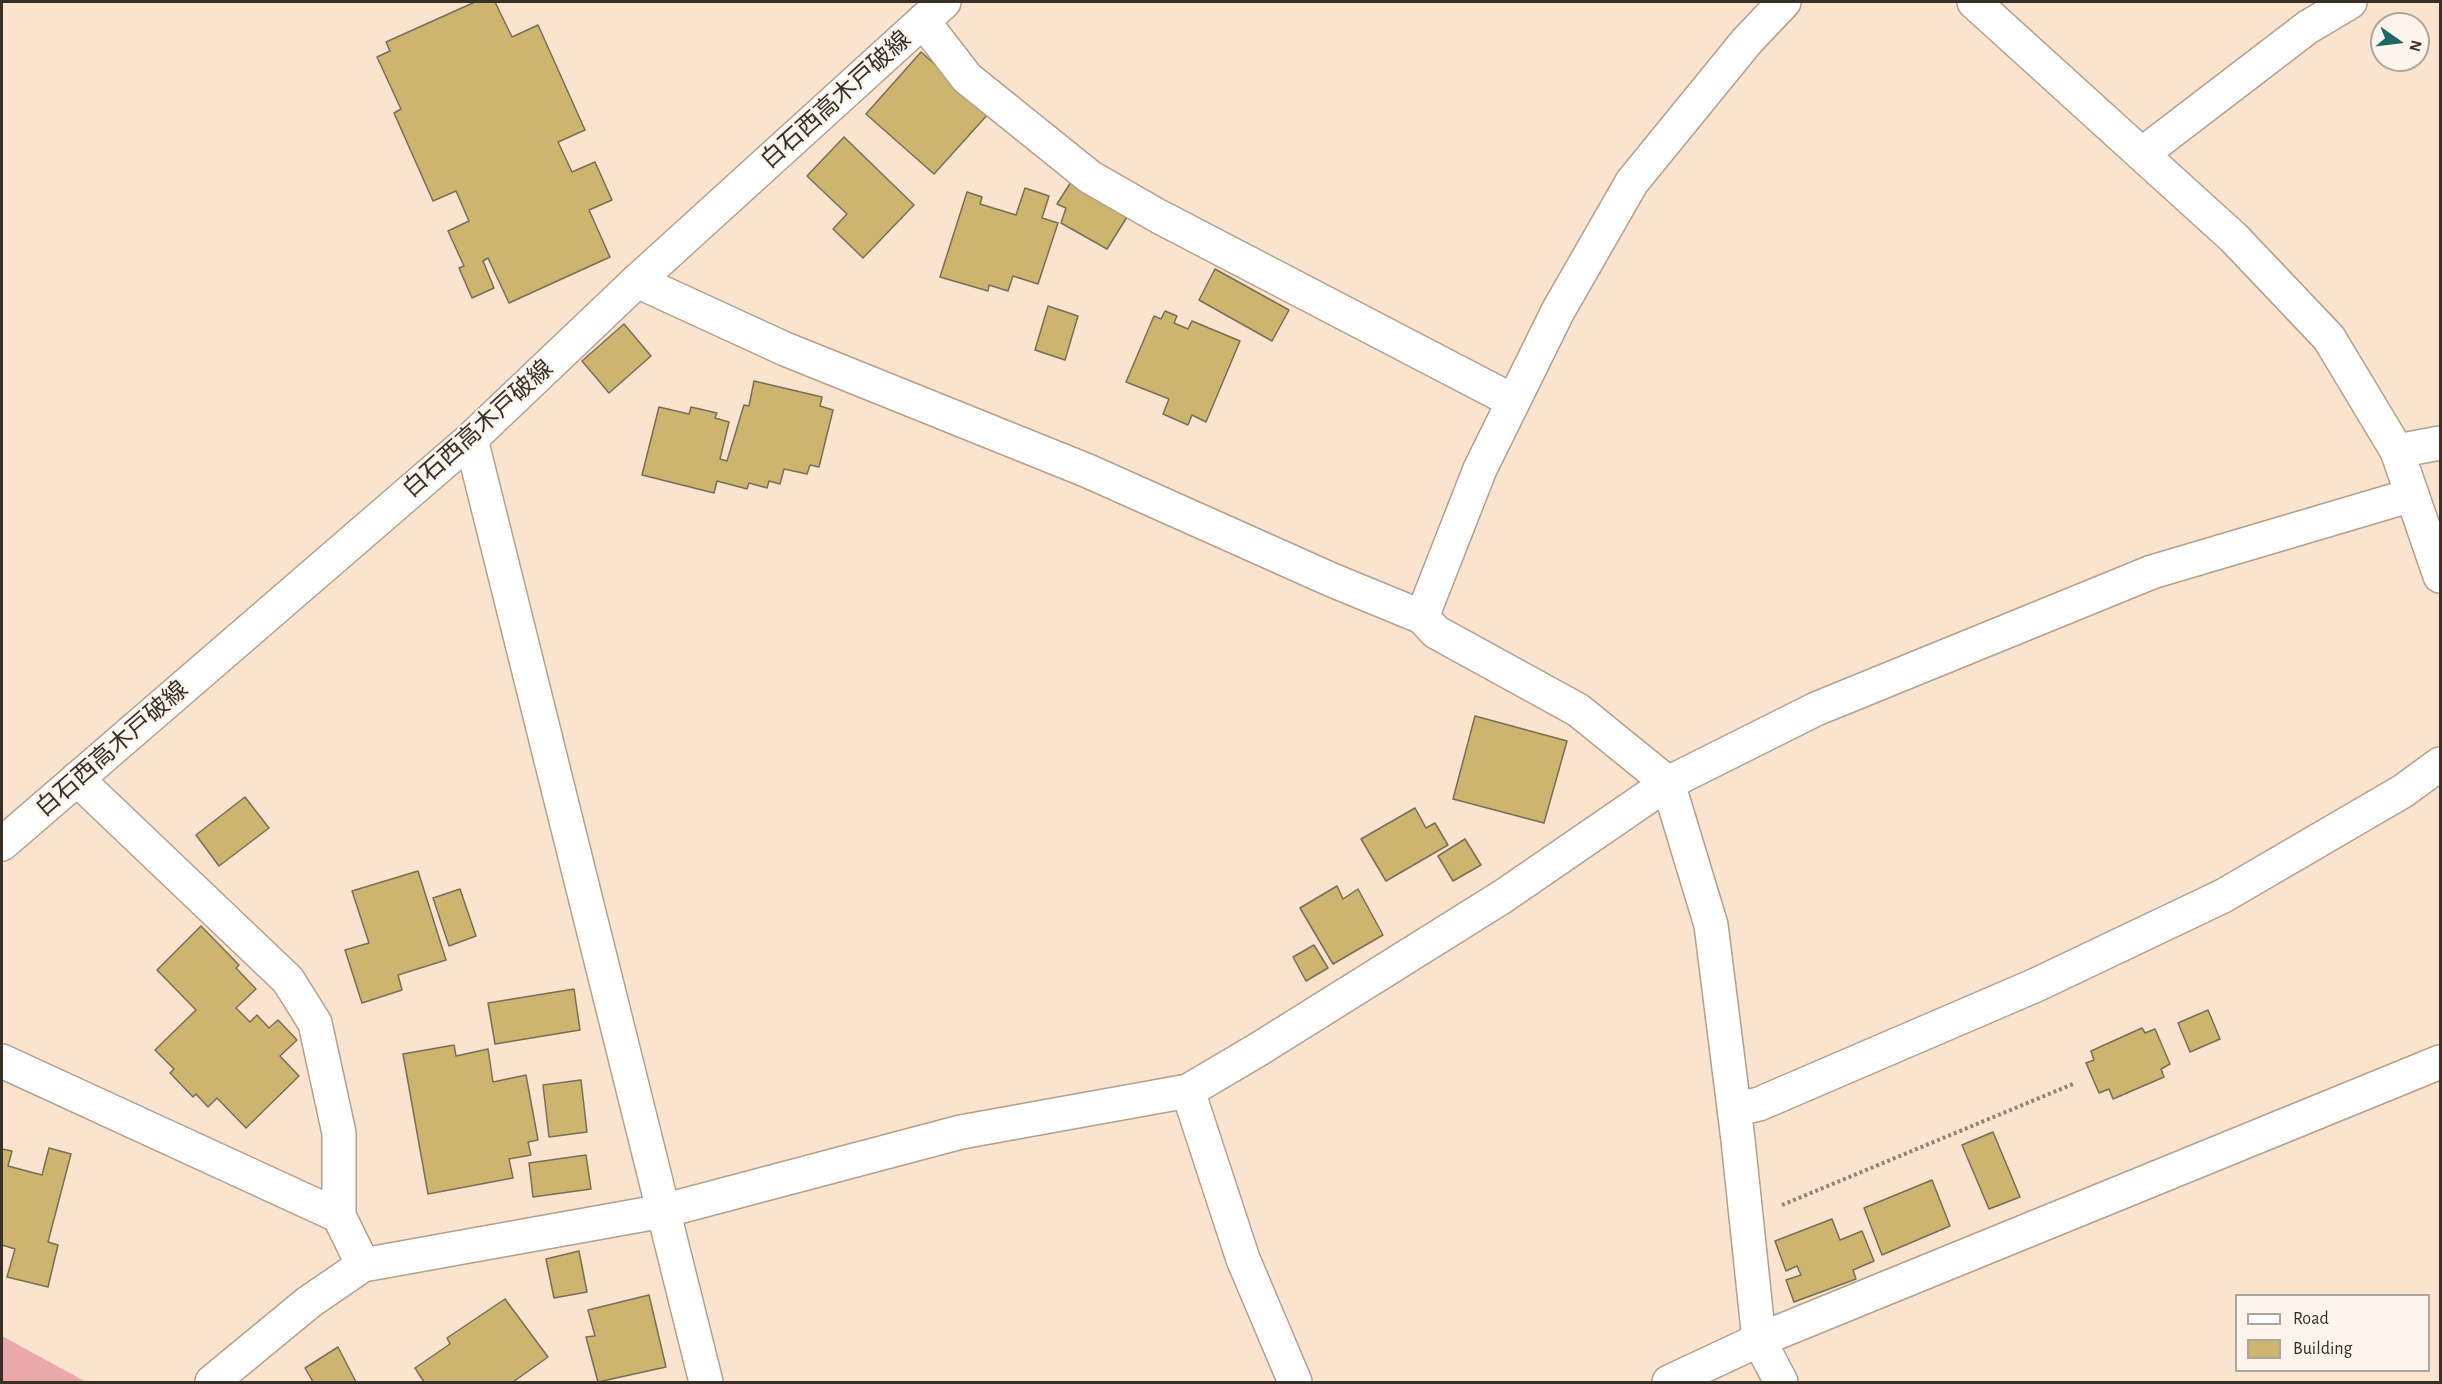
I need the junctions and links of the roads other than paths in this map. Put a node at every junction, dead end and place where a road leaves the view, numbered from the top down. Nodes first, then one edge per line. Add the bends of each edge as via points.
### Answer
1 (1784, 2) edge
2 (1974, 2) edge
3 (2350, 2) edge
4 (933, 11) edge
5 (2142, 154) junction
6 (637, 281) junction
7 (1513, 401) junction
8 (471, 439) junction
9 (2440, 443) edge
10 (2397, 451) junction
11 (2412, 495) junction
12 (2440, 576) edge
13 (1422, 617) junction
14 (2440, 764) edge
15 (76, 779) junction
16 (1668, 783) junction
17 (2, 844) edge
18 (2, 1061) edge
19 (2440, 1062) edge
20 (1188, 1091) junction
21 (1734, 1110) junction
22 (663, 1211) junction
23 (339, 1216) junction
24 (363, 1265) junction
25 (1759, 1340) junction
26 (212, 1383) edge
27 (706, 1383) edge
28 (1296, 1383) edge
29 (1669, 1383) edge
30 (1782, 1383) edge

1 - 7 street via 1747,41 1632,182 1558,310
2 - 5 street
3 - 5 street via 2308,27
4 - 6 street, 白石西高木戸破線
4 - 7 street via 967,78 1090,177
5 - 10 street via 2234,238 2329,338
6 - 8 street, 白石西高木戸破線
6 - 13 street via 785,349 1088,471
7 - 13 street via 1480,469
8 - 15 street, 白石西高木戸破線
8 - 22 street
9 - 10 street
10 - 11 street
11 - 12 street
11 - 16 street via 2152,572 1816,709
13 - 16 street via 1436,632 1578,710
14 - 21 street via 2403,791 2223,896 2036,985 1759,1104
15 - 17 street, 白石西高木戸破線
15 - 23 street via 288,980 315,1023 339,1133
16 - 20 street via 1502,897
16 - 21 street via 1711,925
18 - 23 street
19 - 25 street
20 - 22 street via 961,1132
20 - 28 street via 1243,1259
21 - 25 street
22 - 24 street
22 - 27 street
23 - 24 street
24 - 26 street via 309,1302
25 - 29 street
25 - 30 street

